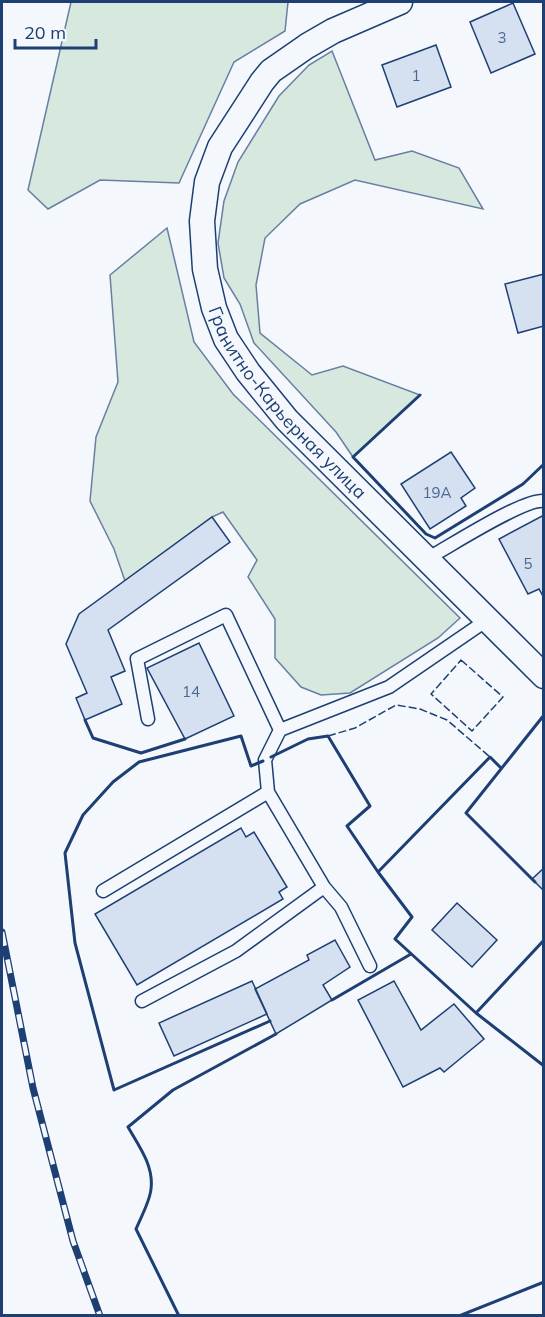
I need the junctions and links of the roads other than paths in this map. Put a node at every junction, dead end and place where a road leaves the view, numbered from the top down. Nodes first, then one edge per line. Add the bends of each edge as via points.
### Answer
1 (400, 2) edge
2 (543, 501) edge
3 (428, 558) junction
4 (488, 620) junction
5 (543, 676) edge
6 (148, 719) dead end
7 (280, 730) junction
8 (268, 792) junction
9 (324, 887) junction
10 (103, 891) dead end
11 (370, 966) dead end
12 (142, 1001) dead end

1 - 3 street, Гранитно-Карьерная улица via 333,31 271,71 220,147 207,182 202,220 205,269 213,308 226,339 248,372 287,420
2 - 3 lane via 521,507
3 - 4 street, Гранитно-Карьерная улица
4 - 5 street, Гранитно-Карьерная улица
4 - 7 lane via 388,687
6 - 7 lane via 137,659 226,615
7 - 8 lane via 265,760
8 - 9 lane
8 - 10 lane
9 - 11 lane via 341,906
9 - 12 lane via 236,951

